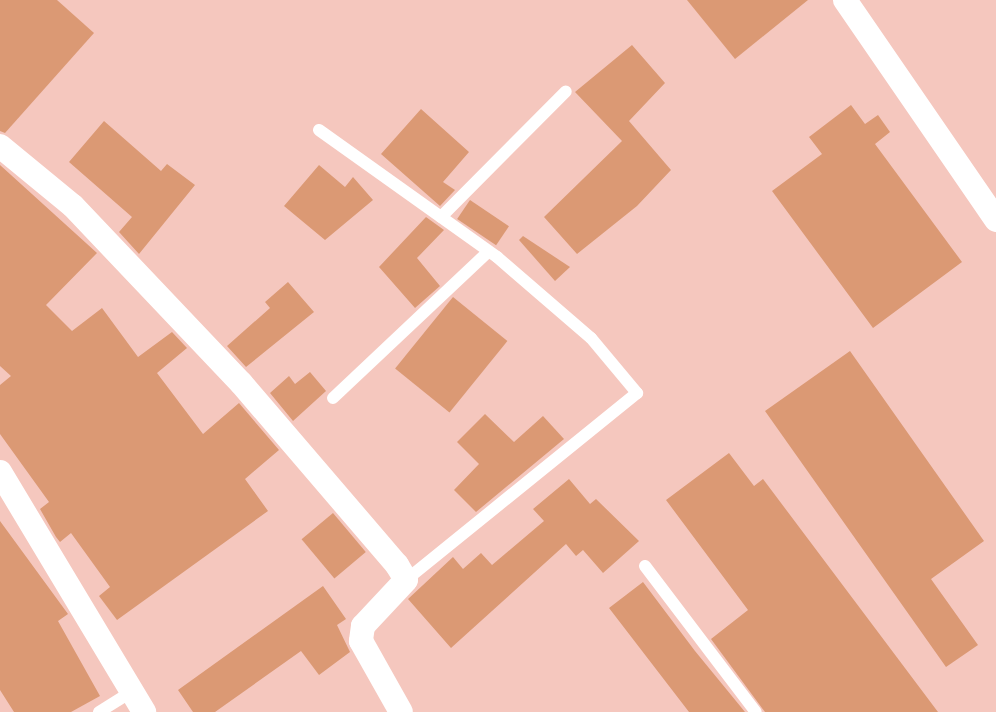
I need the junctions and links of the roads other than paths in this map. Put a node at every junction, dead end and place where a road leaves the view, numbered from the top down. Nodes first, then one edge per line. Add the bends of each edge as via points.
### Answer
1 (845, 0) edge
2 (566, 91) dead end
3 (319, 130) dead end
4 (0, 146) edge
5 (441, 217) junction
6 (996, 220) edge
7 (488, 251) junction
8 (334, 398) dead end
9 (0, 472) edge
10 (645, 566) dead end
11 (406, 580) junction
12 (138, 701) edge
13 (99, 712) edge
14 (401, 712) edge
15 (755, 712) edge

1 - 6 street
2 - 5 lane
3 - 5 lane
4 - 11 street via 73,206 241,383
5 - 7 lane
7 - 8 lane
7 - 11 lane via 591,338 637,393
9 - 12 street
10 - 15 lane
11 - 14 street via 363,626 362,641
12 - 13 lane

